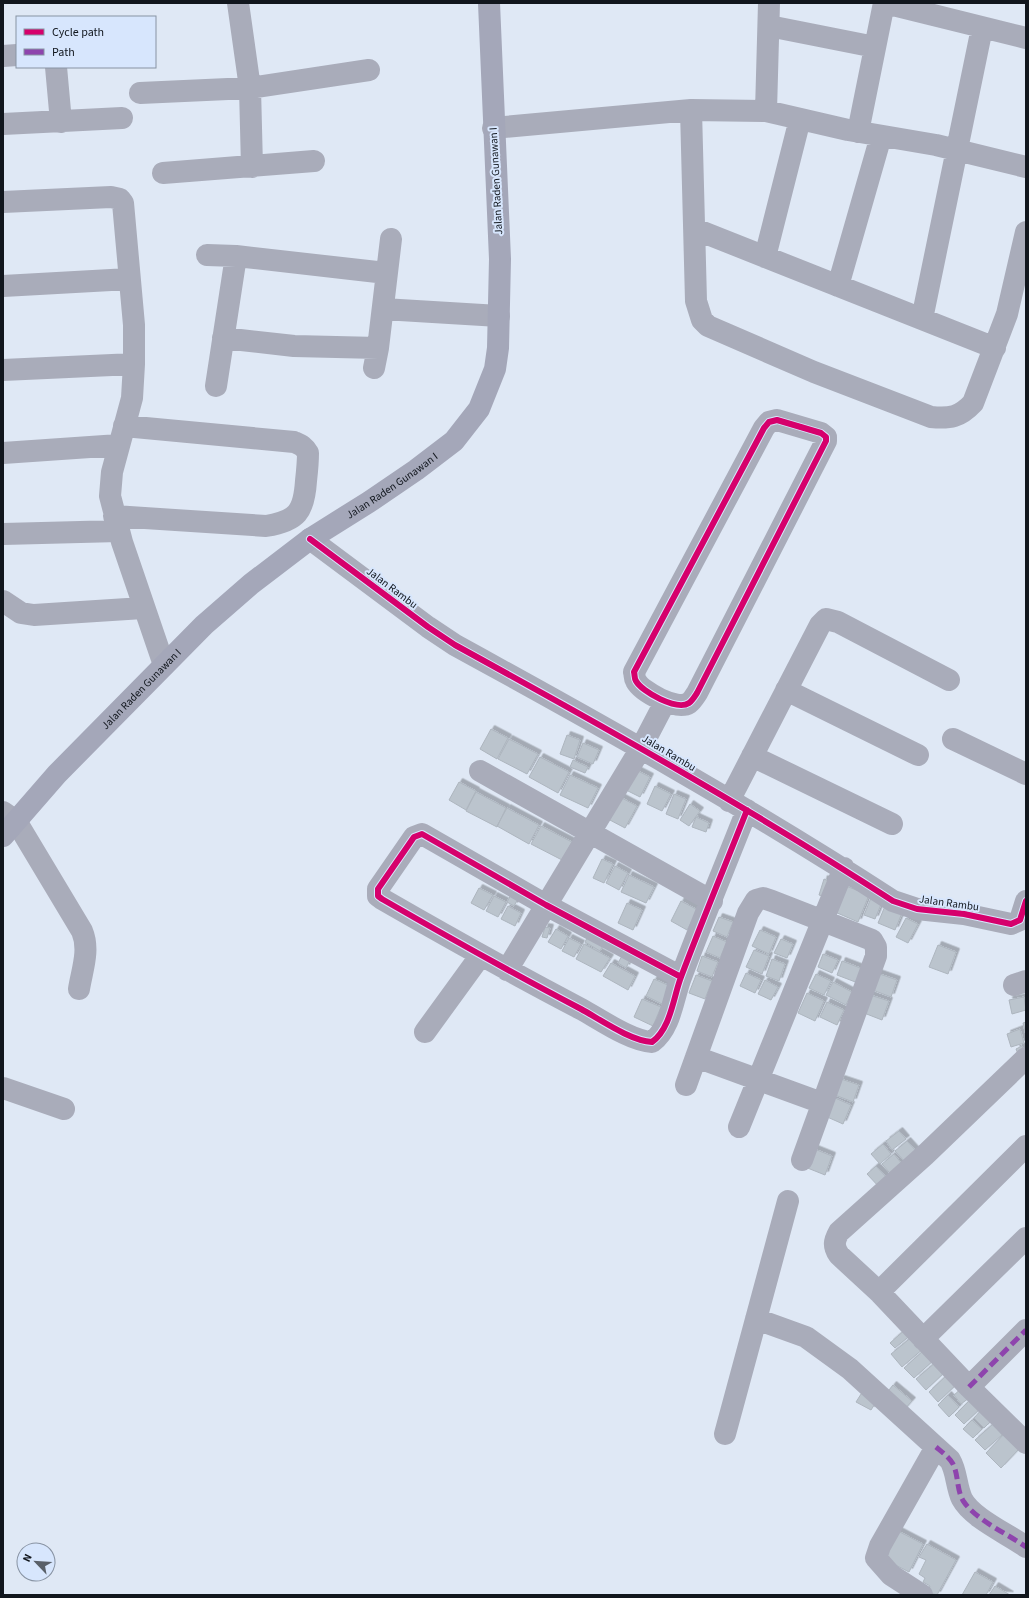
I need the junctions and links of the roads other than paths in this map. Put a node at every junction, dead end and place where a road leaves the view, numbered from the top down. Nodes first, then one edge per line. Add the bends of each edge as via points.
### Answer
1 (238, 3) edge
2 (489, 3) edge
3 (769, 3) edge
4 (885, 3) edge
5 (769, 26) junction
6 (982, 28) junction
7 (1026, 38) edge
8 (875, 47) junction
9 (16, 55) edge
10 (3, 56) edge
11 (56, 68) edge
12 (369, 70) dead end
13 (250, 88) junction
14 (140, 93) dead end
15 (691, 110) junction
16 (766, 110) junction
17 (122, 118) dead end
18 (800, 119) junction
19 (60, 122) junction
20 (3, 124) edge
21 (493, 128) junction
22 (858, 132) junction
23 (881, 136) junction
24 (957, 151) junction
25 (314, 161) dead end
26 (252, 167) junction
27 (1026, 167) edge
28 (163, 173) dead end
29 (3, 202) edge
30 (695, 229) junction
31 (1026, 232) edge
32 (391, 239) dead end
33 (207, 255) dead end
34 (236, 256) junction
35 (765, 257) junction
36 (386, 273) junction
37 (129, 279) junction
38 (3, 286) edge
39 (838, 286) junction
40 (383, 309) junction
41 (499, 316) junction
42 (1017, 317) edge
43 (922, 319) junction
44 (223, 338) junction
45 (995, 348) junction
46 (134, 364) junction
47 (3, 370) edge
48 (216, 386) dead end
49 (122, 436) junction
50 (3, 453) edge
51 (116, 523) junction
52 (3, 534) edge
53 (310, 539) junction
54 (3, 600) edge
55 (143, 608) junction
56 (164, 665) junction
57 (949, 680) dead end
58 (786, 690) junction
59 (665, 702) junction
60 (953, 739) dead end
61 (640, 748) junction
62 (918, 755) dead end
63 (752, 756) junction
64 (480, 771) dead end
65 (1026, 774) edge
66 (738, 805) junction
67 (7, 823) edge
68 (892, 824) dead end
69 (589, 833) junction
70 (844, 868) junction
71 (712, 901) junction
72 (1026, 901) edge
73 (546, 905) junction
74 (823, 920) junction
75 (480, 955) junction
76 (508, 970) junction
77 (681, 977) junction
78 (79, 989) dead end
79 (425, 1032) dead end
80 (696, 1057) junction
81 (1026, 1058) edge
82 (758, 1079) junction
83 (686, 1085) dead end
84 (3, 1088) edge
85 (822, 1103) junction
86 (64, 1109) dead end
87 (739, 1127) dead end
88 (1026, 1146) edge
89 (802, 1160) dead end
90 (788, 1201) dead end
91 (1026, 1238) edge
92 (879, 1292) junction
93 (756, 1319) junction
94 (1026, 1330) edge
95 (923, 1339) junction
96 (969, 1387) junction
97 (725, 1434) dead end
98 (1026, 1443) edge
99 (936, 1447) junction
100 (1026, 1547) edge
101 (922, 1595) edge

1 - 13 street
2 - 21 highway, Jalan Raden Gunawan I
3 - 5 street
4 - 6 street
4 - 8 street
5 - 8 street
5 - 16 street
6 - 7 street
6 - 24 street
8 - 22 street
9 - 10 street
11 - 19 street
12 - 13 street
13 - 14 street
13 - 26 street
15 - 16 street
15 - 21 street
15 - 30 street
16 - 18 street
17 - 19 street
18 - 22 street
18 - 35 street
19 - 20 street
21 - 41 highway, Jalan Raden Gunawan I via 500,258
22 - 23 street
23 - 24 street
23 - 39 street
24 - 27 street
24 - 43 street
25 - 26 street
26 - 28 street
29 - 37 street via 111,197 120,199 124,207
30 - 35 street
30 - 45 street via 696,301 702,320 708,326 814,372 931,417 944,419 956,417 973,402
31 - 42 street
32 - 36 street
33 - 34 street
34 - 36 street
34 - 44 street
35 - 39 street
36 - 40 street
37 - 38 street
37 - 46 street via 134,325
39 - 43 street
40 - 41 street
40 - 44 street via 376,358
41 - 53 highway, Jalan Raden Gunawan I via 495,369 479,409 454,441 369,502
42 - 45 street
43 - 45 street
44 - 48 street
46 - 47 street
46 - 49 street via 132,398
49 - 50 street
49 - 51 street via 110,485
49 - 51 street via 300,444 308,453 305,498 301,510 290,519 266,526
51 - 52 street
51 - 55 street
53 - 56 highway, Jalan Raden Gunawan I via 251,584 204,625
53 - 61 street, Jalan Rambu via 428,628
54 - 55 street via 21,613 34,615
55 - 56 street
56 - 67 highway, Jalan Raden Gunawan I
57 - 58 street via 838,622 826,619 820,625
58 - 62 street
58 - 63 street
59 - 59 street via 684,705 690,703 698,694 826,441 826,437 821,433 777,420 769,422 764,428 634,672 635,680 641,687
59 - 61 street
60 - 65 street
61 - 66 street, Jalan Rambu
61 - 69 street
63 - 66 street
63 - 68 street
64 - 69 street
66 - 70 street, Jalan Rambu
66 - 71 street
67 - 78 street via 86,940
69 - 71 street
69 - 73 street
70 - 72 street, Jalan Rambu via 893,901 918,909 964,914 1011,924 1020,920
70 - 74 street
71 - 77 street
73 - 75 street via 424,835 417,835 378,889 378,896
73 - 76 street
73 - 77 street
74 - 80 street via 763,898 752,904
74 - 82 street
74 - 85 street via 872,940 876,947 876,956
75 - 76 street
75 - 79 street
76 - 77 street via 646,1042 652,1042 659,1037 666,1024
80 - 82 street
80 - 83 street
81 - 92 street via 925,1155 839,1232 834,1240 839,1255
82 - 85 street
82 - 87 street
84 - 86 street
85 - 89 street
88 - 92 street
90 - 93 street
91 - 95 street
92 - 95 street
93 - 97 street
93 - 99 street via 806,1337 850,1369
94 - 96 street
95 - 96 street
96 - 98 street
99 - 100 street via 954,1466 958,1488 965,1504
99 - 101 street via 880,1546 876,1558 892,1575

